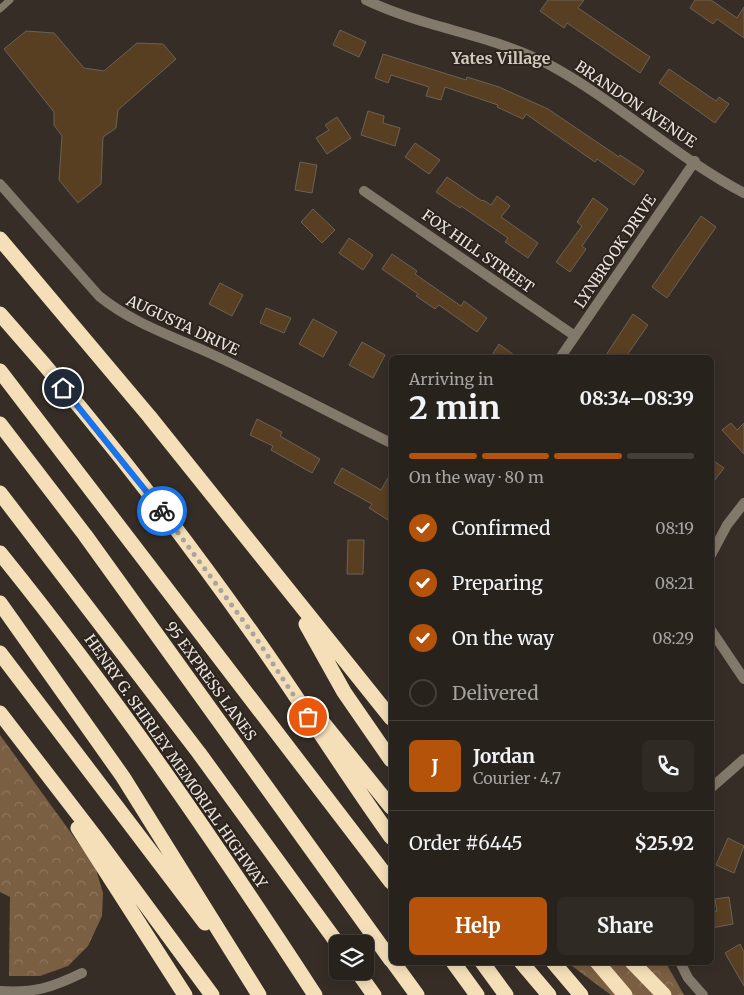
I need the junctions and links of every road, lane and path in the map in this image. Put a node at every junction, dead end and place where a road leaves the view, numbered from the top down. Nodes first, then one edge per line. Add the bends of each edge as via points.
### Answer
1 (10, 0) edge
2 (366, 0) edge
3 (0, 9) edge
4 (694, 161) junction
5 (0, 184) edge
6 (364, 191) dead end
7 (744, 193) edge
8 (0, 239) edge
9 (0, 314) edge
10 (575, 336) junction
11 (562, 355) edge
12 (0, 371) edge
13 (0, 424) edge
14 (389, 442) edge
15 (0, 493) edge
16 (744, 502) edge
17 (714, 549) edge
18 (0, 553) edge
19 (288, 591) junction
20 (0, 602) edge
21 (714, 634) edge
22 (256, 638) junction
23 (0, 653) edge
24 (744, 679) edge
25 (362, 682) junction
26 (389, 710) edge
27 (0, 713) edge
28 (389, 716) edge
29 (389, 757) edge
30 (744, 760) edge
31 (37, 763) junction
32 (714, 785) edge
33 (389, 804) edge
34 (389, 834) edge
35 (389, 879) edge
36 (331, 935) edge
37 (389, 957) edge
38 (395, 965) edge
39 (455, 965) edge
40 (484, 965) edge
41 (524, 965) edge
42 (556, 965) edge
43 (600, 965) edge
44 (635, 965) edge
45 (682, 965) edge
46 (82, 973) dead end
47 (363, 980) edge
48 (0, 992) edge
49 (185, 995) edge
50 (212, 995) edge
51 (258, 995) edge
52 (315, 995) edge
53 (374, 995) edge
54 (417, 995) edge
55 (477, 995) edge
56 (506, 995) edge
57 (549, 995) edge
58 (581, 995) edge
59 (626, 995) edge
60 (664, 995) edge
61 (703, 995) edge

1 - 3 lane
2 - 4 street, BRANDON AVENUE via 418,20 495,42 546,64 587,87
4 - 7 street, BRANDON AVENUE
4 - 10 street, LYNBROOK DRIVE
5 - 14 street, AUGUSTA DRIVE via 99,296 114,308
6 - 10 street, FOX HILL STREET
8 - 19 highway via 149,416
9 - 22 highway via 127,467
10 - 11 street, LYNBROOK DRIVE
12 - 35 highway
13 - 37 highway, 95 EXPRESS LANES
15 - 36 highway via 199,753
16 - 17 street
18 - 52 highway, HENRY G. SHIRLEY MEMORIAL HIGHWAY via 144,742 239,878
19 - 25 highway
19 - 29 highway via 344,692
20 - 51 highway via 124,777
21 - 24 street
22 - 33 highway
22 - 34 highway
23 - 51 highway
25 - 26 highway
25 - 28 highway
27 - 31 highway
30 - 32 street
31 - 49 highway
31 - 50 highway
38 - 54 highway, 95 EXPRESS LANES
39 - 55 highway
40 - 56 highway
41 - 57 highway
42 - 58 highway
43 - 59 highway
44 - 60 highway
45 - 61 street
46 - 48 street via 56,986 28,993
47 - 53 highway

